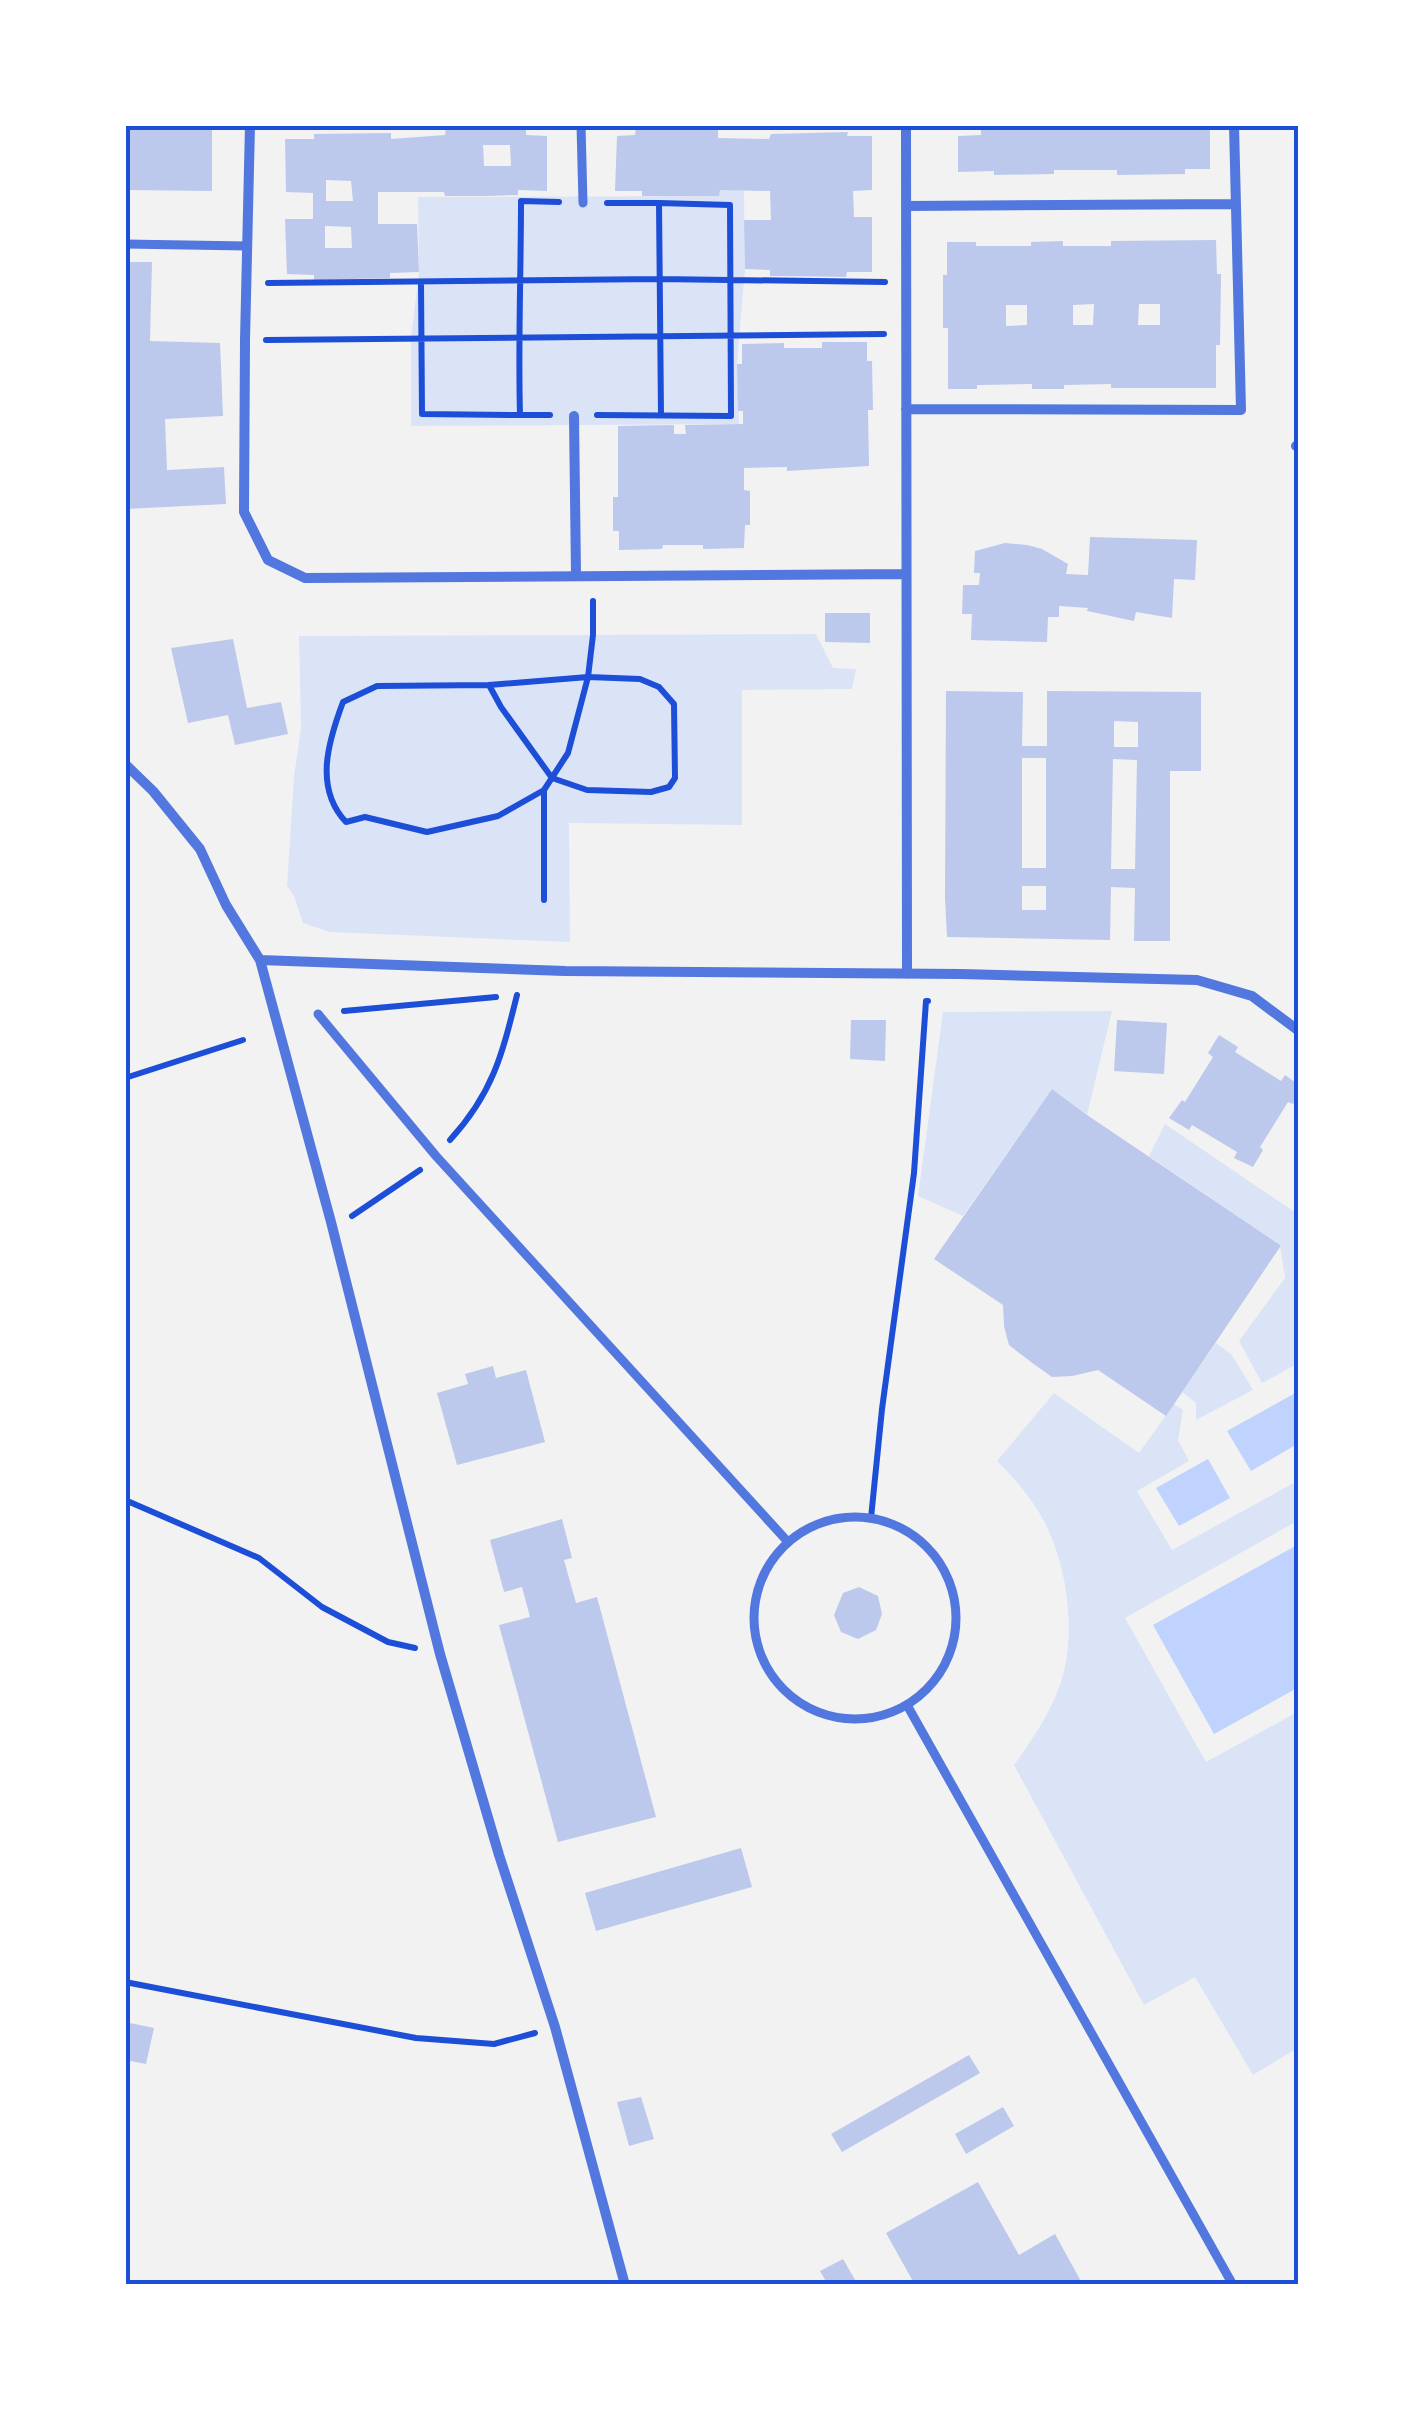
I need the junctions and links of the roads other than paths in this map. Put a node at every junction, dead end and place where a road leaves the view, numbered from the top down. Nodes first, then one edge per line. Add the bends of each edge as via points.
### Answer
1 (250, 125) edge
2 (581, 125) edge
3 (906, 125) edge
4 (1234, 125) edge
5 (584, 202) road end
6 (1236, 204) junction
7 (906, 206) junction
8 (125, 244) edge
9 (247, 246) junction
10 (906, 408) junction
11 (574, 416) road end
12 (906, 574) junction
13 (576, 575) junction
14 (125, 764) edge
15 (260, 960) junction
16 (907, 974) junction
17 (318, 1014) dead end
18 (1299, 1031) edge
19 (788, 1542) junction
20 (908, 1705) junction
21 (625, 2285) edge
22 (1233, 2285) edge

1 - 9 street
2 - 5 street
3 - 7 street
4 - 6 street
6 - 7 street
6 - 10 street via 1240,410
7 - 10 street
8 - 9 street
9 - 13 street via 244,512 268,560 305,578
10 - 12 street
11 - 13 street
12 - 13 street
12 - 16 street
14 - 15 street via 200,850
15 - 16 street
15 - 21 street via 440,1654 555,2028
16 - 18 street via 1197,980 1252,996
17 - 19 street via 421,1140
19 - 20 street via 760,1582 754,1607 760,1656 773,1678 811,1710 835,1717 860,1720
19 - 20 street via 827,1521 870,1518 894,1524 934,1554 954,1598 952,1648 927,1690
20 - 22 street

